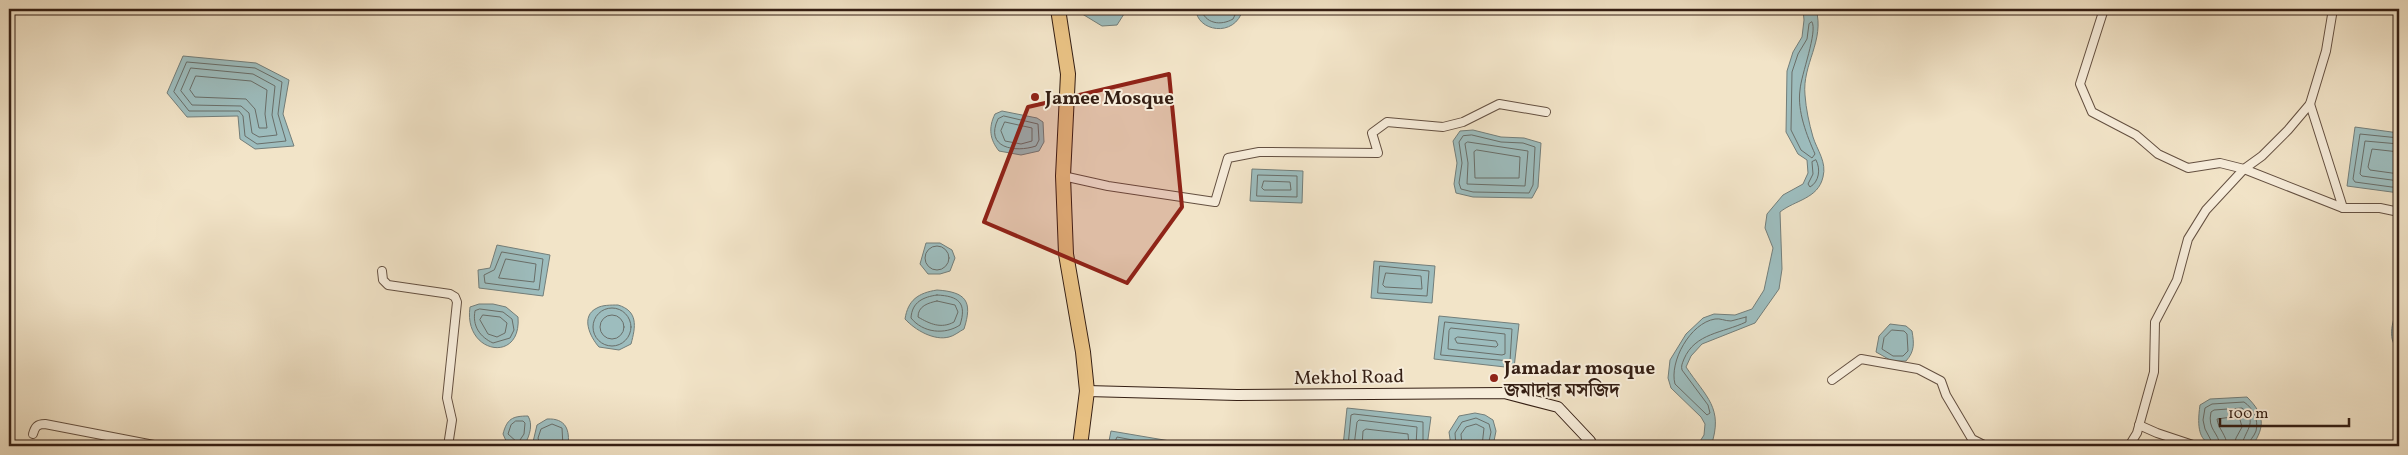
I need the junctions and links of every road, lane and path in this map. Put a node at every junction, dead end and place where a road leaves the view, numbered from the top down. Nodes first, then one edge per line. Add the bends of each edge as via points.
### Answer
1 (1058, 9) edge
2 (2104, 9) edge
3 (2333, 9) edge
4 (2310, 104) junction
5 (1546, 112) dead end
6 (2244, 169) junction
7 (1063, 176) junction
8 (2343, 208) junction
9 (2399, 212) edge
10 (382, 271) dead end
11 (1832, 380) dead end
12 (1087, 390) junction
13 (2139, 425) junction
14 (32, 434) dead end
15 (159, 446) edge
16 (448, 446) edge
17 (1080, 446) edge
18 (1589, 446) edge
19 (1986, 446) edge
20 (2129, 446) edge
21 (2196, 446) edge

1 - 7 highway via 1068,74
2 - 6 street via 2080,84 2092,112 2136,135 2158,154 2188,168 2220,163
3 - 4 street via 2326,51
4 - 6 street via 2262,156
4 - 8 street
5 - 7 street via 1499,104 1462,122 1443,127 1387,122 1372,133 1378,153 1259,152 1228,158 1214,202
6 - 8 street
6 - 13 street via 2206,210 2188,239 2177,280 2155,322 2154,372
7 - 12 highway via 1066,254
8 - 9 street via 2380,208
10 - 16 street via 388,286 450,294 457,302 447,398 452,420
11 - 19 street via 1861,359 1918,369 1941,381 1972,439
12 - 17 highway
12 - 18 street, Mekhol Road via 1237,395 1504,393 1558,407 1590,441
13 - 20 street
13 - 21 street
14 - 15 street via 39,424 45,424

